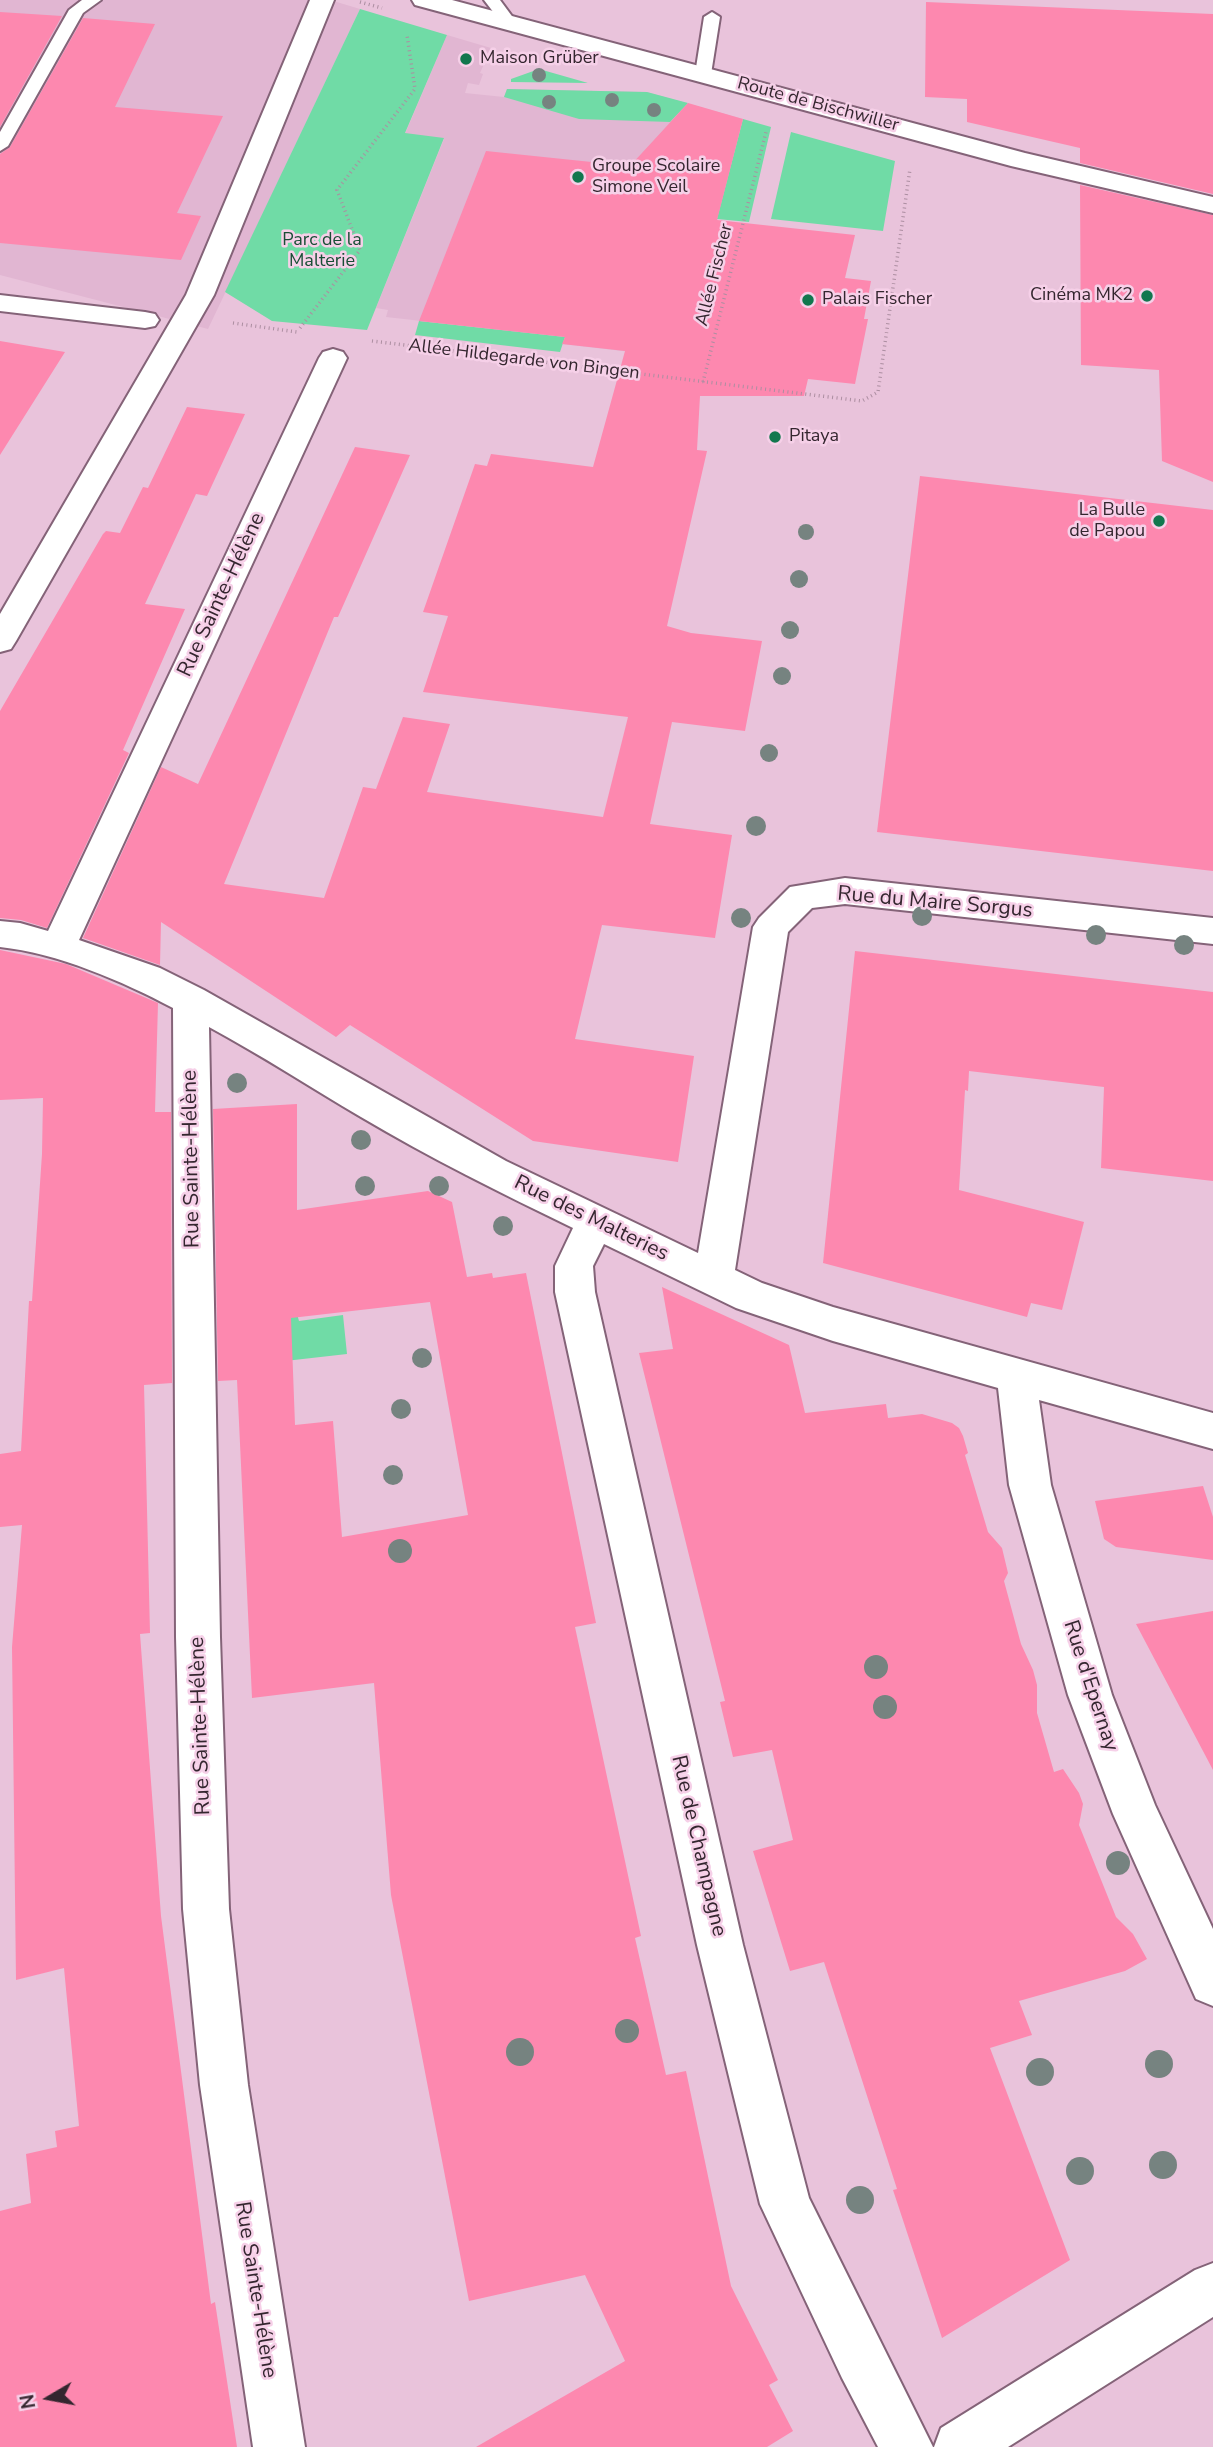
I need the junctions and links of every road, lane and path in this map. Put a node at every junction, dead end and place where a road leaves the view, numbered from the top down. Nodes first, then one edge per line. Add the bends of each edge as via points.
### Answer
1 (93, 0) edge
2 (322, 0) edge
3 (492, 0) edge
4 (427, 1) edge
5 (712, 17) dead end
6 (509, 23) junction
7 (704, 74) junction
8 (774, 94) junction
9 (0, 146) edge
10 (912, 157) dead end
11 (1213, 205) edge
12 (0, 303) edge
13 (187, 317) junction
14 (145, 320) dead end
15 (298, 332) junction
16 (309, 333) dead end
17 (370, 341) dead end
18 (333, 358) dead end
19 (703, 382) junction
20 (0, 641) edge
21 (1213, 931) edge
22 (0, 934) edge
23 (58, 947) junction
24 (191, 1000) junction
25 (595, 1223) junction
26 (714, 1277) junction
27 (1017, 1375) junction
28 (1213, 1431) edge
29 (1213, 1982) edge
30 (1213, 2288) edge
31 (992, 2438) edge
32 (279, 2447) edge
33 (907, 2447) edge

1 - 9 lane via 78,10
2 - 13 street
3 - 6 lane
4 - 6 street, Route de Bischwiller
4 - 15 path via 406,28 415,89 337,190 359,250
5 - 7 lane
6 - 7 street, Route de Bischwiller
7 - 8 street, Route de Bischwiller
8 - 11 street, Route de Bischwiller via 1071,173
8 - 19 path, Allée Fischer
10 - 19 path, Allée Hildegarde von Bingen via 878,392 862,401
12 - 14 street
13 - 15 path
13 - 20 street
15 - 16 path
17 - 19 path, Allée Hildegarde von Bingen
18 - 23 street, Rue Sainte-Hélène
21 - 26 street, Rue du Maire Sorgus via 845,891 802,896 771,927
22 - 23 street, Rue des Malteries
23 - 24 street, Rue des Malteries via 147,978
24 - 25 street, Rue des Malteries via 375,1107
24 - 32 street, Rue Sainte-Hélène via 198,1637 206,1909 224,2085
25 - 26 street, Rue des Malteries
25 - 33 street, Rue de Champagne via 575,1266 575,1292 717,1931 781,2191 798,2235
26 - 27 street, Rue des Malteries via 750,1296 833,1324
27 - 28 street, Rue des Malteries
27 - 29 street, Rue d'Epernay via 1030,1485 1090,1695 1136,1814
30 - 31 street

